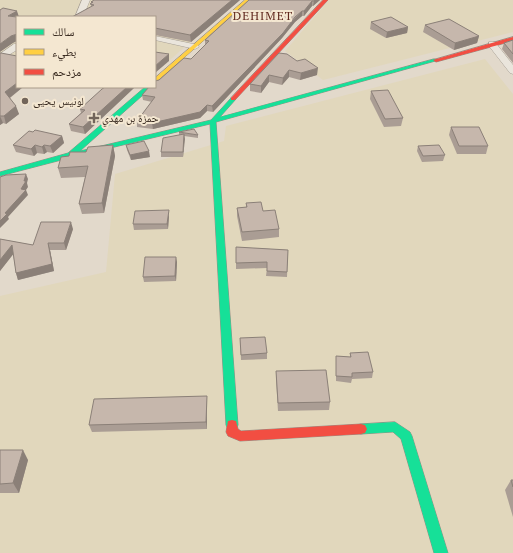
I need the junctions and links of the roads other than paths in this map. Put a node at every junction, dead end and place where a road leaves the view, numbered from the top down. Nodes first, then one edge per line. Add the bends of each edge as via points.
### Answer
1 (86, 0) edge
2 (248, 0) edge
3 (326, 0) edge
4 (79, 16) edge
5 (156, 38) edge
6 (513, 39) edge
7 (492, 44) junction
8 (16, 47) edge
9 (195, 47) junction
10 (0, 58) edge
11 (513, 71) edge
12 (156, 80) edge
13 (148, 88) edge
14 (213, 121) junction
15 (71, 156) junction
16 (0, 174) edge
17 (442, 553) edge

1 - 4 street
2 - 9 street
3 - 14 street
5 - 9 street
6 - 7 street
7 - 11 street
7 - 14 street
8 - 10 street
9 - 12 street
13 - 15 street
14 - 15 street
14 - 17 street via 232,432 240,436 395,427 406,436
15 - 16 street

